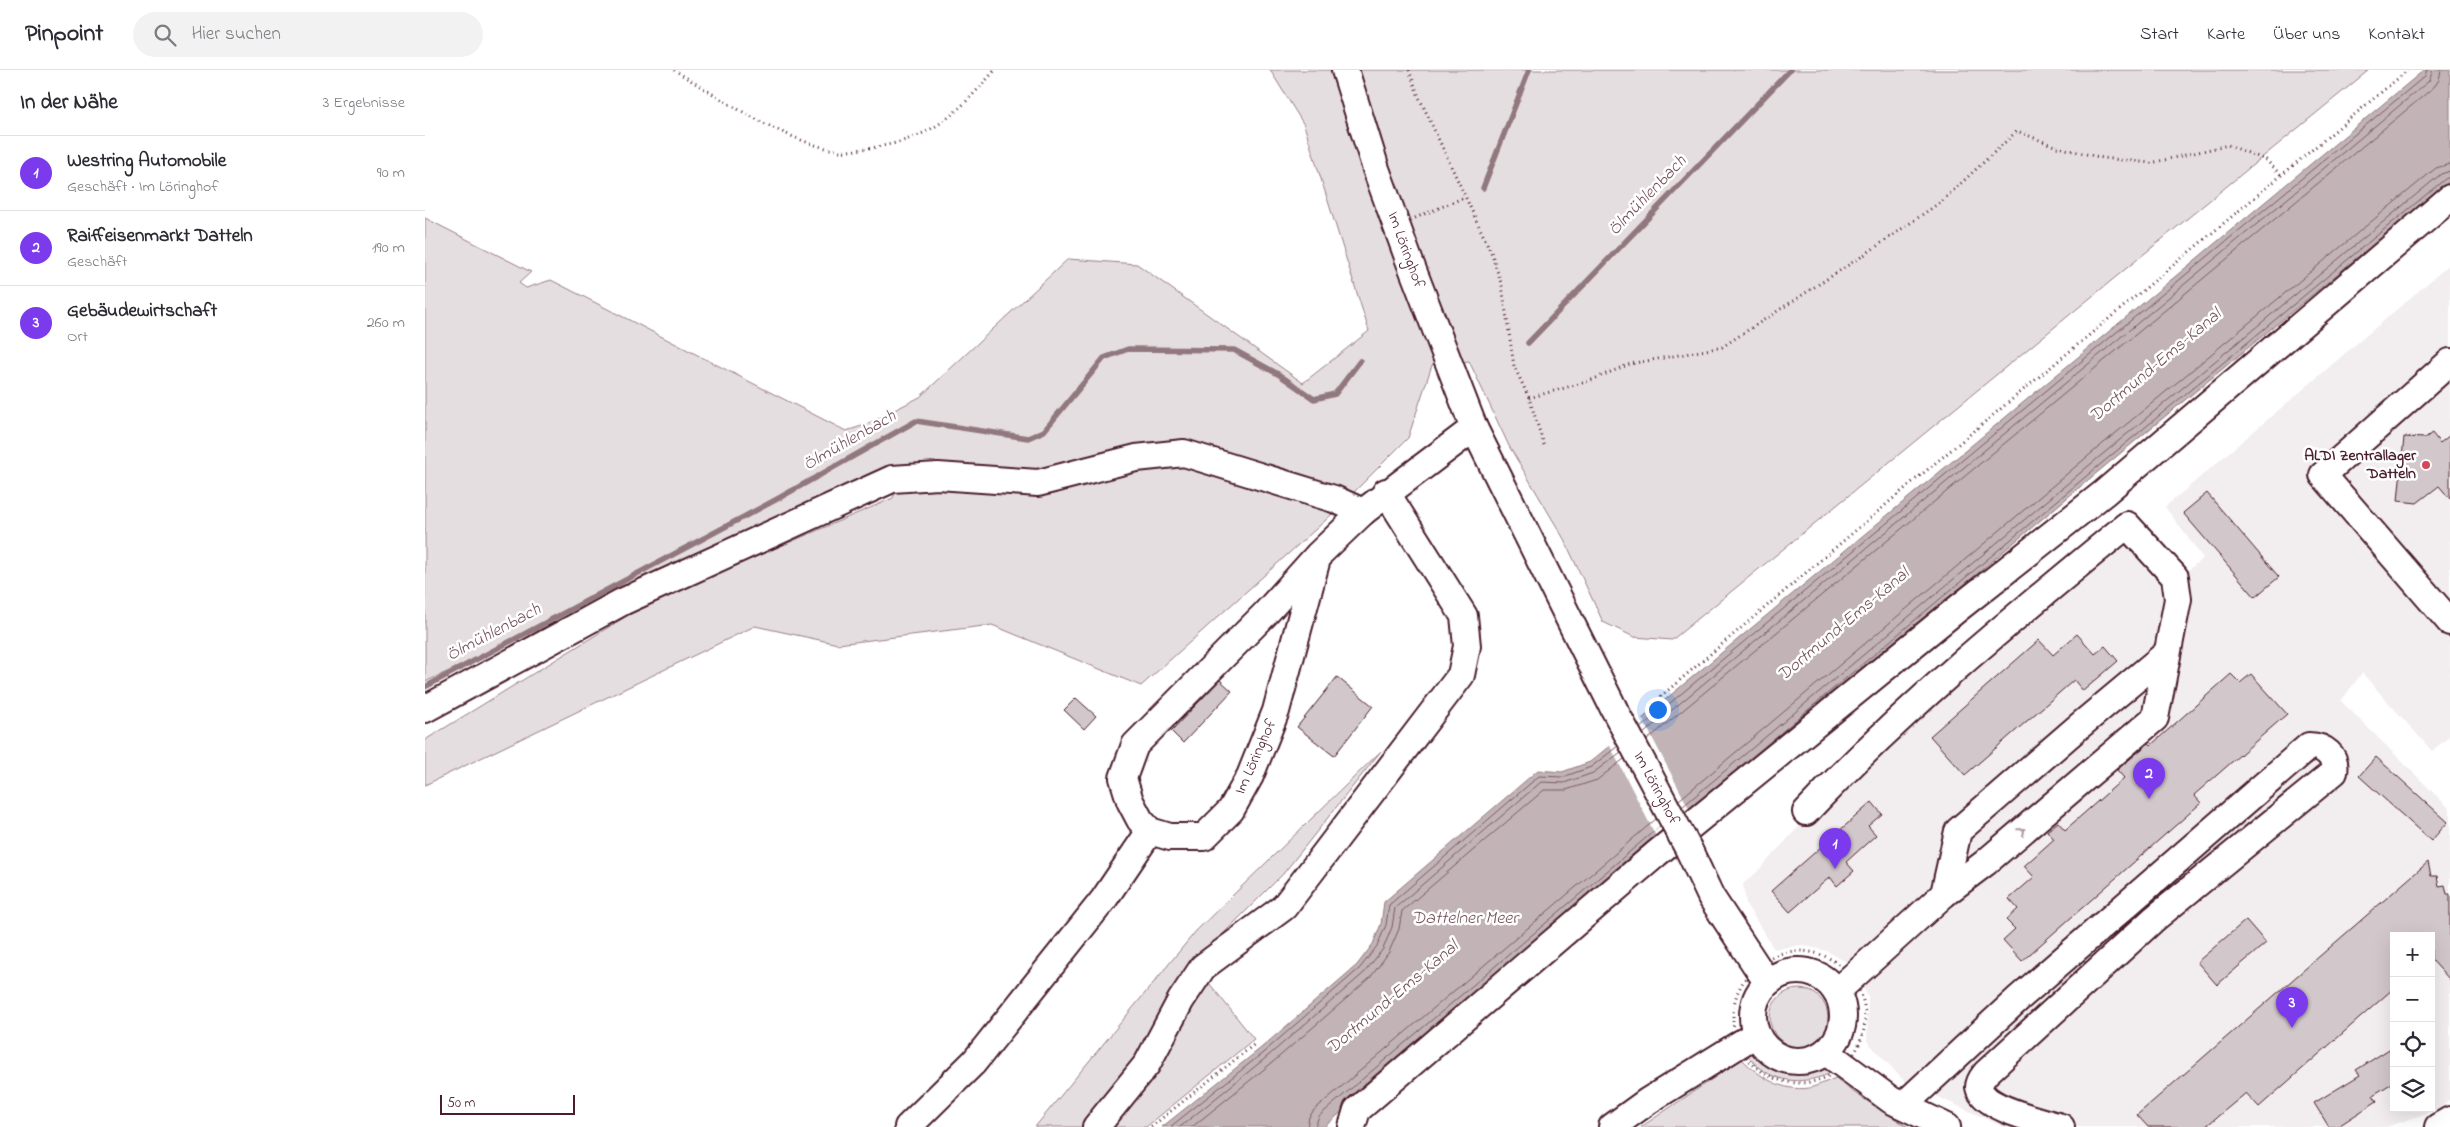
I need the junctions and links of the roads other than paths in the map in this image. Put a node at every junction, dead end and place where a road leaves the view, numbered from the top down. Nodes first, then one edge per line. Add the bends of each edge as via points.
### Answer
1 (1345, 70) edge
2 (2450, 198) edge
3 (2450, 362) edge
4 (1474, 428) junction
5 (1386, 492) junction
6 (1363, 512) junction
7 (1318, 554) junction
8 (2450, 622) edge
9 (2167, 653) junction
10 (425, 709) edge
11 (2077, 728) junction
12 (2105, 760) junction
13 (1806, 812) dead end
14 (1150, 831) junction
15 (1944, 894) junction
16 (1762, 975) junction
17 (1844, 985) junction
18 (1746, 1039) junction
19 (1841, 1052) junction
20 (1909, 1100) junction
21 (2450, 1120) edge
22 (1944, 1125) edge
23 (908, 1127) edge
24 (1096, 1127) edge
25 (1352, 1127) edge
26 (1612, 1127) edge
27 (2061, 1127) edge
28 (2438, 1127) edge

1 - 4 street, Im Löringhof via 1397,226
2 - 25 street via 2104,493 1656,854 1357,1110
3 - 8 street via 2323,475
4 - 5 street
4 - 16 street, Im Löringhof, bridge via 1711,897
5 - 6 street
5 - 24 street via 1464,616 1467,646 1461,675 1284,906 1203,967 1181,1000 1147,1064
6 - 7 street
6 - 10 street via 1333,499 1184,453 1136,458 1038,483 938,476 893,479 622,602
7 - 14 street via 1265,614 1135,745 1123,778 1130,801
7 - 14 street, Im Löringhof via 1276,711 1250,776 1231,810 1203,837 1170,837
9 - 11 street
9 - 12 street via 2155,718
9 - 13 street via 2178,599 2175,577 2127,525 1971,653 1838,777
11 - 12 street
11 - 15 street via 1958,831
15 -> 12 street
14 - 23 street via 1104,899 973,1062
15 - 17 street
16 - 17 street via 1796,970
16 - 18 street
17 - 19 street
18 - 19 street via 1794,1062
18 - 26 street
19 - 20 street
19 - 22 street via 1891,1100
20 - 22 street
20 - 27 street via 2019,998 2309,746 2324,749 2335,765 2334,772 2154,919 1980,1082 1979,1088 1985,1097 1997,1106
21 - 28 street

